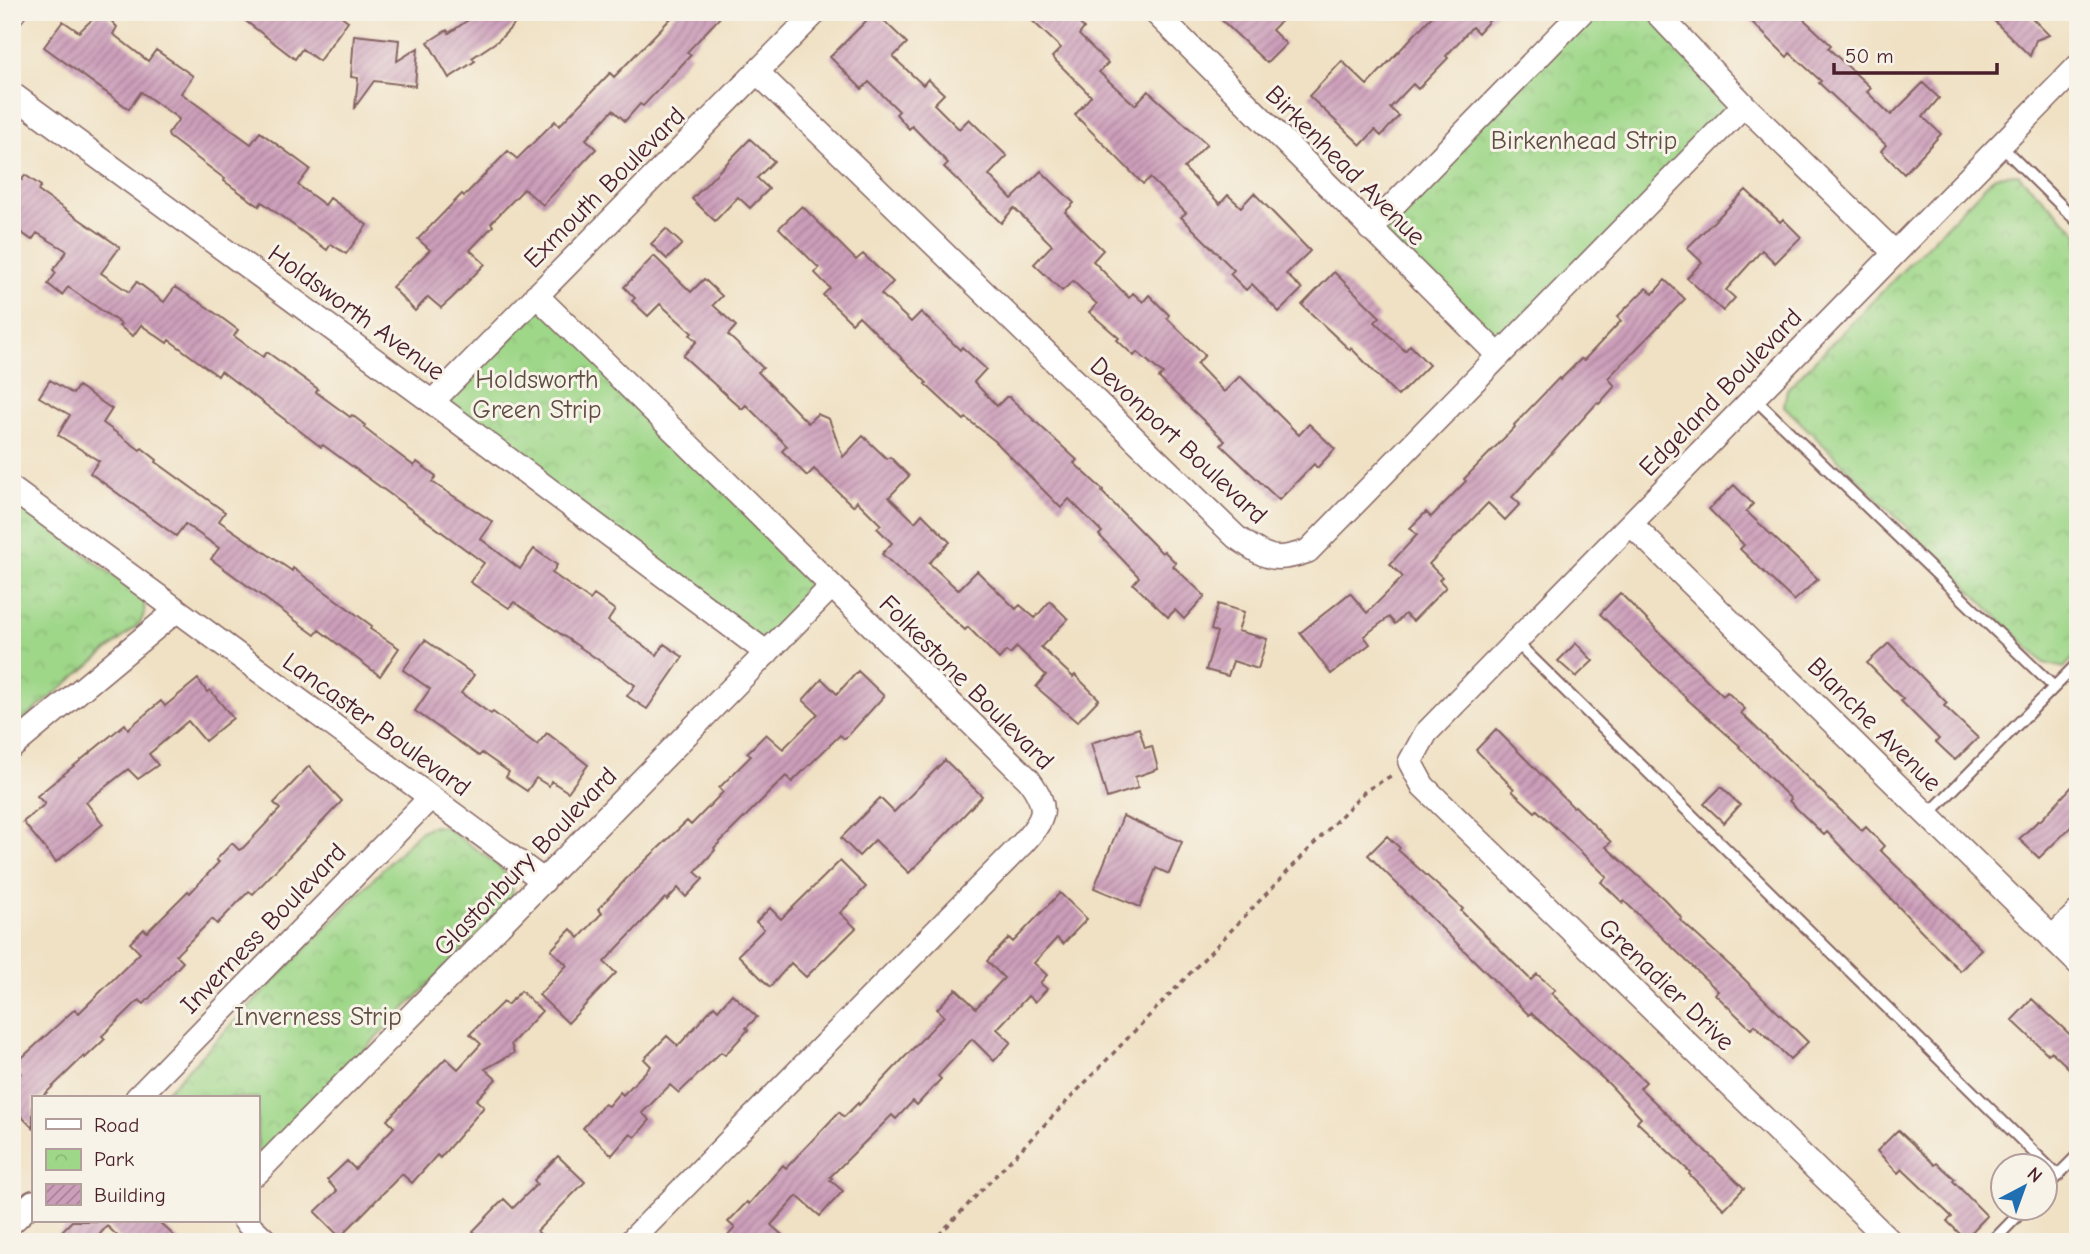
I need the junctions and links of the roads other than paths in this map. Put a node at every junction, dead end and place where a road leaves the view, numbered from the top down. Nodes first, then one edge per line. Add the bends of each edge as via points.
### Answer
1 (816, 12) edge
2 (1155, 12) edge
3 (1582, 12) edge
4 (1656, 12) edge
5 (2078, 66) edge
6 (758, 72) junction
7 (12, 93) edge
8 (1744, 105) junction
9 (2001, 146) junction
10 (2078, 222) edge
11 (1370, 229) junction
12 (1894, 252) junction
13 (536, 295) junction
14 (1499, 356) junction
15 (1753, 397) junction
16 (432, 402) junction
17 (12, 489) edge
18 (1632, 524) junction
19 (831, 587) junction
20 (177, 611) junction
21 (1516, 642) junction
22 (767, 653) junction
23 (2078, 663) edge
24 (2054, 687) junction
25 (12, 747) edge
26 (1410, 762) joint
27 (429, 798) junction
28 (1928, 815) junction
29 (544, 881) junction
30 (2078, 912) edge
31 (2052, 938) junction
32 (2078, 963) edge
33 (139, 1096) edge
34 (2034, 1152) edge
35 (2078, 1155) edge
36 (259, 1171) edge
37 (2058, 1176) edge
38 (32, 1203) edge
39 (12, 1222) edge
40 (246, 1222) edge
41 (2012, 1222) edge
42 (267, 1242) edge
43 (630, 1242) edge
44 (1891, 1242) edge
45 (1992, 1242) edge

1 - 6 street, Exmouth Boulevard
2 - 11 street, Birkenhead Avenue
3 - 11 street
4 - 8 street
5 - 9 street, Edgeland Boulevard
6 - 13 street, Exmouth Boulevard
6 - 14 street, Devonport Boulevard via 1236,537 1264,556 1287,558 1308,551
7 - 16 street, Holdsworth Avenue
8 - 12 street
8 - 14 street, Devonport Boulevard
9 - 10 lane
9 - 12 street, Edgeland Boulevard
11 - 14 street, Birkenhead Avenue
12 - 15 street, Edgeland Boulevard
13 - 16 street, Exmouth Boulevard
13 - 19 street, Folkestone Boulevard
15 - 18 street, Edgeland Boulevard
15 - 24 lane
16 - 22 street, Holdsworth Avenue
17 - 20 street, Lancaster Boulevard
18 - 21 street, Edgeland Boulevard
18 - 28 street, Blanche Avenue
19 - 22 street, Glastonbury Boulevard
19 - 43 street, Folkestone Boulevard via 1029,780 1041,796 1041,822
20 - 25 street
20 - 27 street, Lancaster Boulevard
21 - 26 street, Edgeland Boulevard via 1426,733
21 - 34 lane
22 - 29 street, Glastonbury Boulevard
23 - 24 lane
24 - 28 lane
26 - 44 street, Grenadier Drive via 1423,786
27 - 29 street, Lancaster Boulevard
27 - 33 street, Inverness Boulevard
28 - 31 street, Blanche Avenue
29 - 36 street, Glastonbury Boulevard
30 - 31 street
31 - 32 street, Blanche Avenue
35 - 37 lane
38 - 39 street
40 - 42 street
41 - 45 lane

